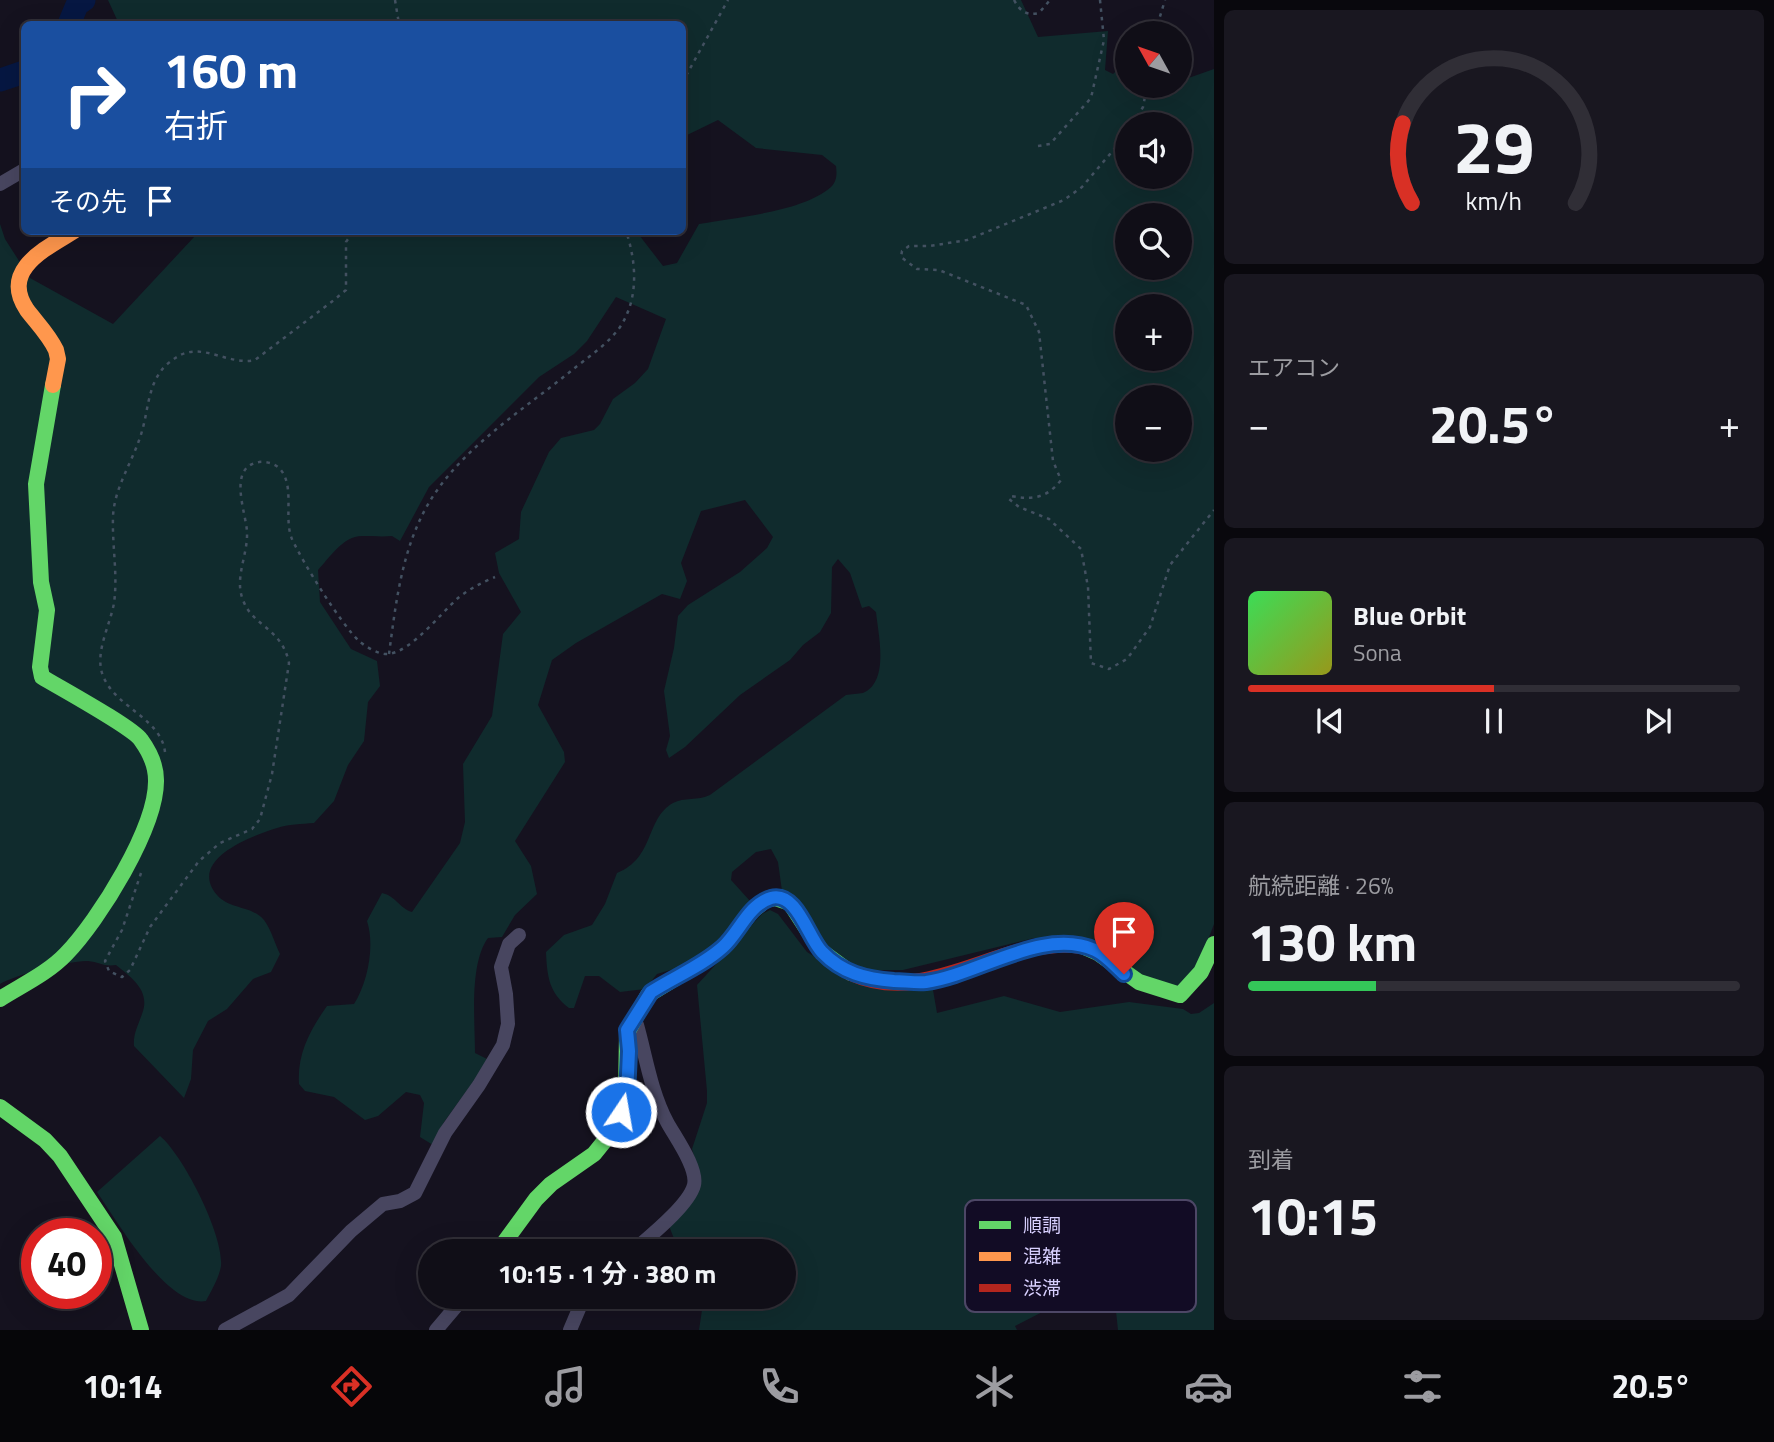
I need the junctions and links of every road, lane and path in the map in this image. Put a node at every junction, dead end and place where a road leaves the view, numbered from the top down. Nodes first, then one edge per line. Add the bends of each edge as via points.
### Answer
1 (395, 0) edge
2 (728, 0) edge
3 (1013, 0) edge
4 (1050, 0) edge
5 (1100, 0) edge
6 (1165, 0) edge
7 (398, 21) edge
8 (1159, 21) edge
9 (686, 76) edge
10 (1038, 146) dead end
11 (1115, 148) edge
12 (21, 172) edge
13 (0, 184) edge
14 (68, 235) edge
15 (351, 235) edge
16 (627, 235) edge
17 (1214, 510) edge
18 (495, 577) dead end
19 (389, 654) junction
20 (156, 782) junction
21 (143, 865) dead end
22 (519, 935) dead end
23 (1214, 944) edge
24 (0, 999) edge
25 (632, 1024) junction
26 (0, 1107) edge
27 (507, 1239) edge
28 (646, 1239) edge
29 (454, 1309) edge
30 (579, 1309) edge
31 (141, 1330) edge
32 (225, 1330) edge
33 (436, 1330) edge
34 (570, 1330) edge

1 - 7 path
2 - 9 path
3 - 4 path via 1031,15
5 - 10 path via 1104,40 1091,98 1050,145
6 - 8 path
11 - 17 path via 1082,187 1064,200 967,240 909,246 901,257 917,269 939,270 1026,305 1034,317 1053,461 1061,480 1034,500 1010,499 1019,508 1049,519 1081,549 1088,587 1091,663 1109,669 1127,659 1150,627 1170,565
12 - 13 street
14 - 20 street via 18,271 14,280 18,299 57,347 58,359 36,484 41,582 47,610 40,667 43,677 139,737 149,753
15 - 20 path via 346,242 346,290 334,300 255,360 244,362 196,351 179,355 161,371 148,399 142,431 116,498 114,604 100,656 109,688 162,737 166,751
16 - 19 path via 634,278 621,325 470,454 431,499 415,529 399,586
18 - 19 path via 477,584 408,645
19 - 21 path via 360,642 292,538 287,484 281,469 261,462 249,466 240,487 247,534 239,586 243,603 276,634 289,663 272,774 260,819 252,829 220,843 199,861 150,927 130,970 114,975 105,961 122,930
20 - 24 street via 148,817 109,898 87,932 64,956
22 - 32 street via 509,944 501,967 508,1024 503,1045 445,1133 415,1193 383,1204 289,1294
23 - 25 street via 1205,967 1180,995 1154,990 1082,945 1033,947 926,982 876,980 846,971 821,951 792,905 772,898 758,904 724,947 651,992
25 - 27 street via 627,1030 627,1096 615,1128 596,1155 535,1200
25 - 28 street via 637,1025 656,1095 695,1180 694,1188 670,1218
26 - 31 street via 60,1156 114,1237
29 - 33 street
30 - 34 street

